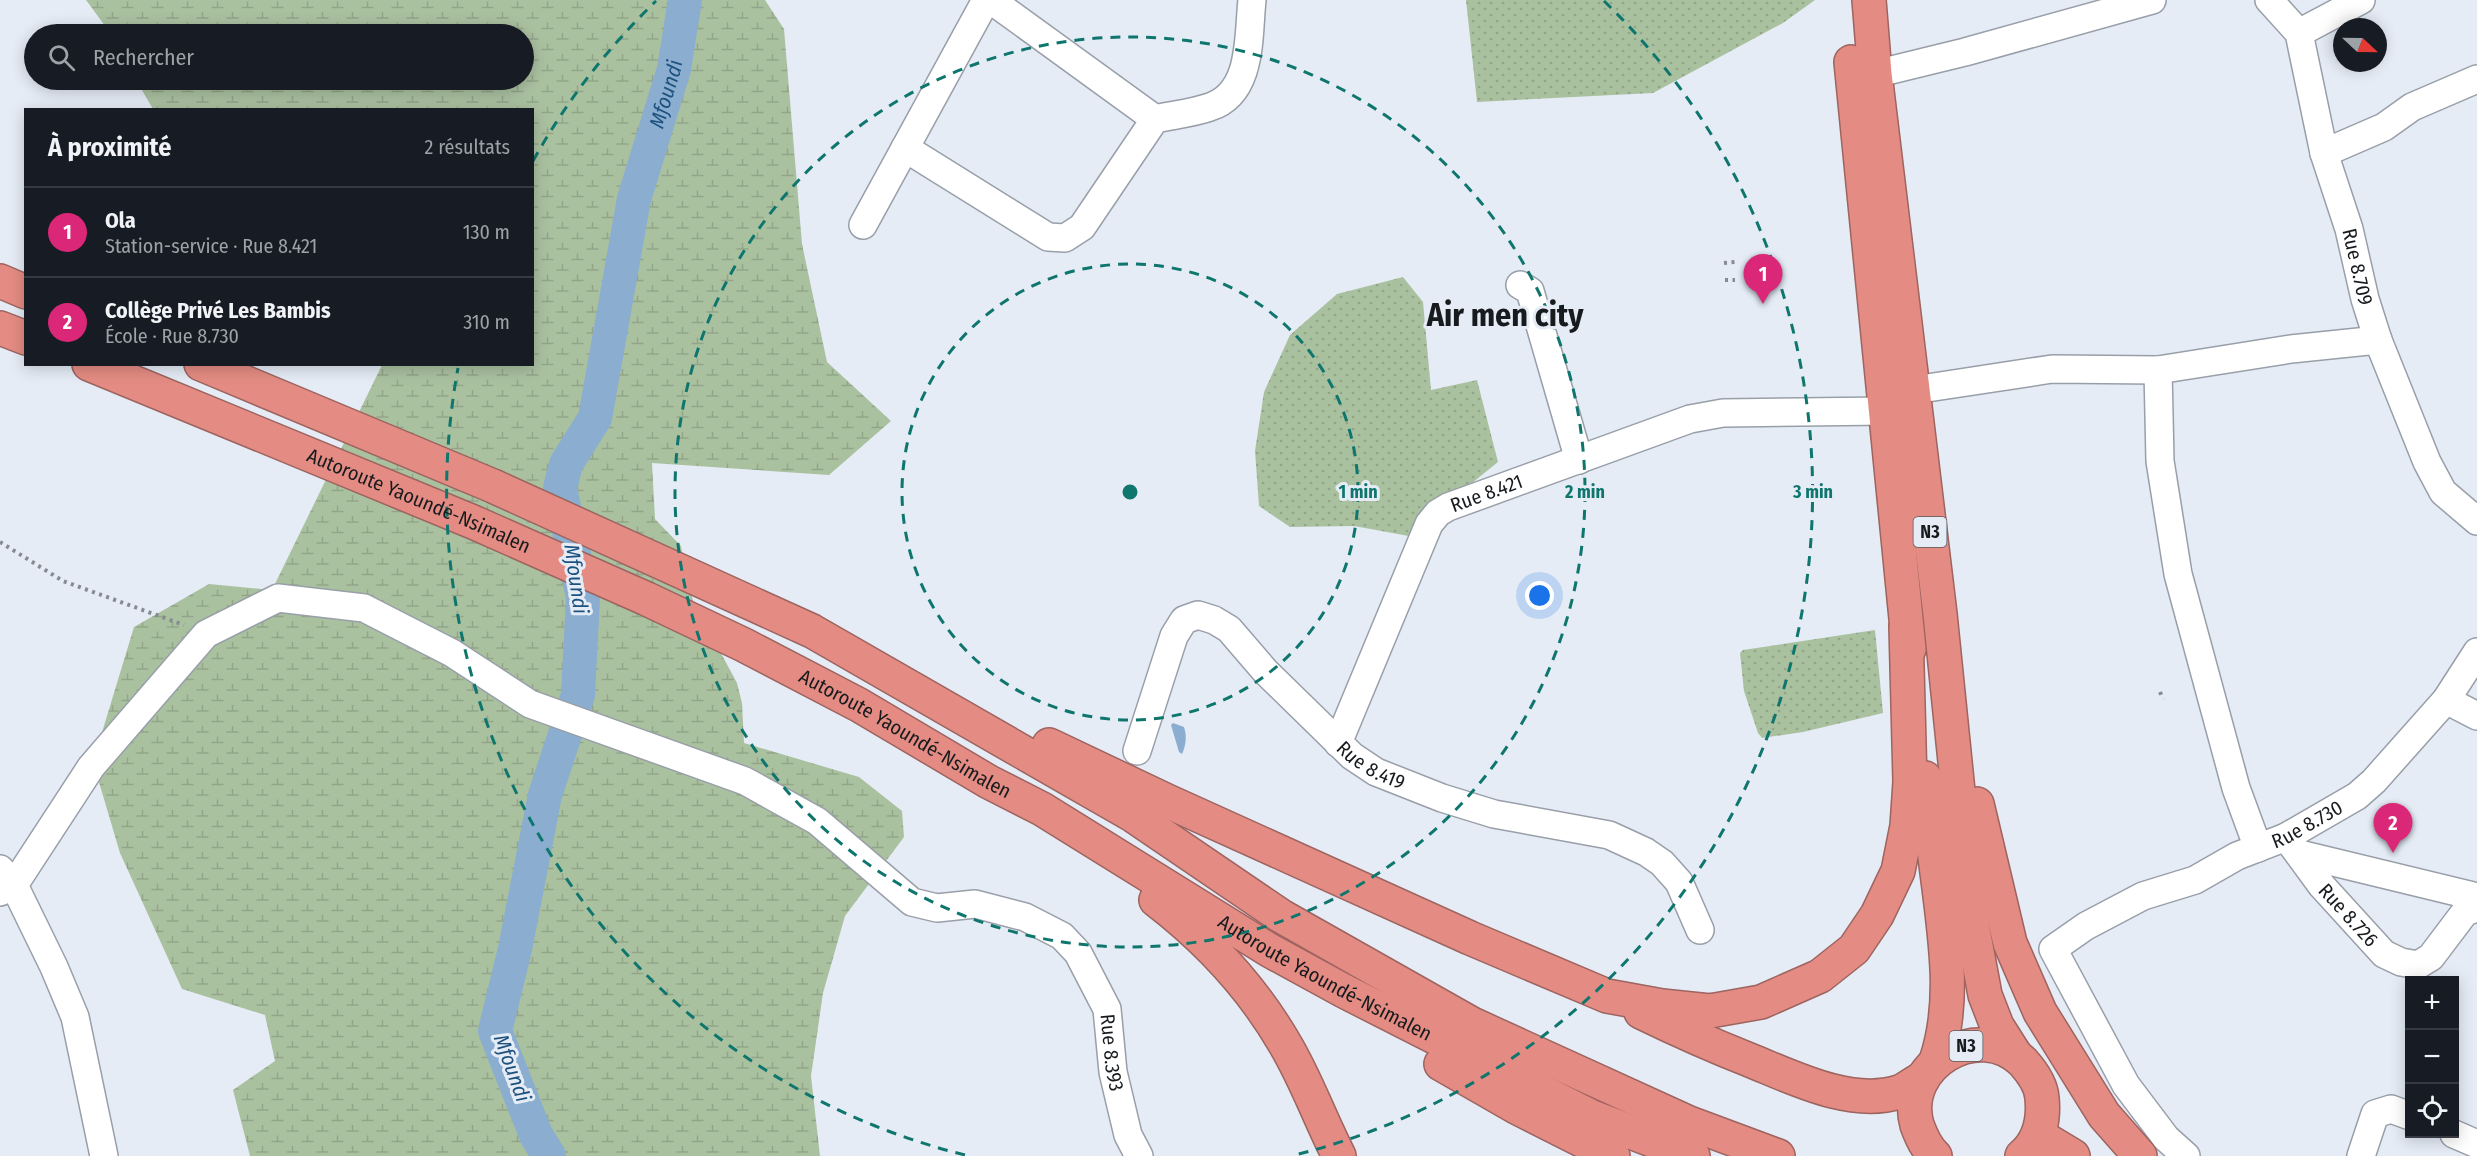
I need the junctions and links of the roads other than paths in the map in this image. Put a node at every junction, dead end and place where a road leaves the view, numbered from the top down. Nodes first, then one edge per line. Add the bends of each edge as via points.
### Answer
1 (1252, 0) edge
2 (1846, 0) edge
3 (1869, 0) edge
4 (2152, 0) edge
5 (2269, 0) edge
6 (2361, 0) edge
7 (983, 1) edge
8 (2299, 33) junction
9 (1875, 74) junction
10 (2477, 79) edge
11 (1155, 119) junction
12 (905, 148) junction
13 (2325, 153) junction
14 (863, 225) dead end
15 (0, 281) edge
16 (1520, 285) dead end
17 (24, 291) edge
18 (0, 328) edge
19 (24, 338) edge
20 (2378, 340) junction
21 (94, 366) edge
22 (206, 366) edge
23 (2158, 370) junction
24 (1914, 390) junction
25 (1887, 411) junction
26 (1579, 460) junction
27 (2477, 521) edge
28 (1940, 614) junction
29 (1906, 627) junction
30 (812, 631) junction
31 (2477, 652) edge
32 (2446, 700) junction
33 (2477, 716) edge
34 (1338, 743) junction
35 (1137, 751) dead end
36 (989, 782) junction
37 (2293, 846) junction
38 (2258, 848) junction
39 (5, 882) edge
40 (2477, 897) edge
41 (2477, 908) edge
42 (1700, 930) dead end
43 (1344, 991) junction
44 (1607, 996) junction
45 (2016, 1056) junction
46 (1929, 1069) junction
47 (2405, 1114) edge
48 (2459, 1136) edge
49 (2477, 1144) edge
50 (2030, 1146) edge
51 (104, 1156) edge
52 (1139, 1156) edge
53 (1339, 1156) edge
54 (1613, 1156) edge
55 (1693, 1156) edge
56 (1778, 1156) edge
57 (1935, 1156) edge
58 (2073, 1156) edge
59 (2140, 1156) edge
60 (2186, 1156) edge
61 (2361, 1156) edge

1 - 11 street via 1244,70 1236,88 1212,107
2 - 25 highway, N3
3 - 9 highway, N3
4 - 9 street
5 - 8 street
6 - 8 street
7 - 11 street
7 - 12 street
8 - 13 street, Rue 8.709
9 - 24 highway, N3
10 - 13 street via 2412,107 2384,127
11 - 12 street via 1082,227 1065,238 1048,237
12 - 14 street
13 - 20 street, Rue 8.709
15 - 17 highway
16 - 26 street via 1530,291
18 - 19 highway
20 - 23 street
20 - 27 street, Rue 8.709 via 2432,472 2443,492
21 - 36 highway, Autoroute Yaoundé-Nsimalen via 474,522 647,599 859,705
22 - 30 highway, Autoroute Yaoundé-Nsimalen via 493,486
23 - 24 street via 2052,369
23 - 38 street via 2160,461 2178,574 2236,788
24 - 28 highway, N3
25 - 26 street, Rue 8.421 via 1723,413 1690,419
25 - 29 highway, N3
26 - 34 street, Rue 8.421 via 1438,513 1429,524
28 - 45 highway, N3 via 1971,919 1985,995 1997,1026
28 - 59 highway via 1972,782 2010,943 2040,1012 2104,1115
29 - 44 highway via 1910,782 1907,826 1898,871 1877,915 1854,949 1821,976 1761,1002 1710,1011
29 - 46 highway, N3 via 1947,981 1942,1042
30 - 44 highway via 1167,801
30 - 56 highway, Autoroute Yaoundé-Nsimalen via 1134,816 1281,916 1472,1024 1689,1123
31 - 32 street, Rue 8.730
32 - 33 street
32 - 37 street, Rue 8.730 via 2374,781
34 - 35 street, Rue 8.419 via 1229,629 1198,615 1184,620 1173,636
34 - 42 street, Rue 8.419 via 1376,772 1442,798 1494,814 1609,835 1646,852 1679,882
36 - 43 highway, Autoroute Yaoundé-Nsimalen
36 - 53 highway via 1123,874 1216,952 1254,994 1286,1045
37 - 38 street, Rue 8.730
37 - 40 street
37 - 41 street, Rue 8.726 via 2322,886 2384,954 2401,962 2418,966 2431,957 2465,912
38 - 60 street, Rue 8.730 via 2195,880 2143,896 2052,949 2126,1085 2166,1137
39 - 51 street via 54,967 75,1017
39 - 52 street, Rue 8.393 via 91,767 206,634 278,598 364,608 452,653 530,704 745,781 817,821 912,902 937,908 975,904 1025,916 1062,936 1078,953 1107,1009 1113,1072 1128,1135
43 - 54 highway via 1397,1038 1516,1107
43 - 55 highway, Autoroute Yaoundé-Nsimalen via 1592,1117
44 - 46 highway via 1690,1036 1814,1086 1846,1094 1899,1092
45 - 46 highway, N3 via 1996,1046 1974,1044 1954,1050
45 - 50 highway, N3 via 2032,1071 2042,1091 2043,1113
46 - 57 highway, N3 via 1916,1098 1915,1118 1921,1137
47 - 61 street via 2391,1109 2375,1114
48 - 49 street
50 - 58 highway

